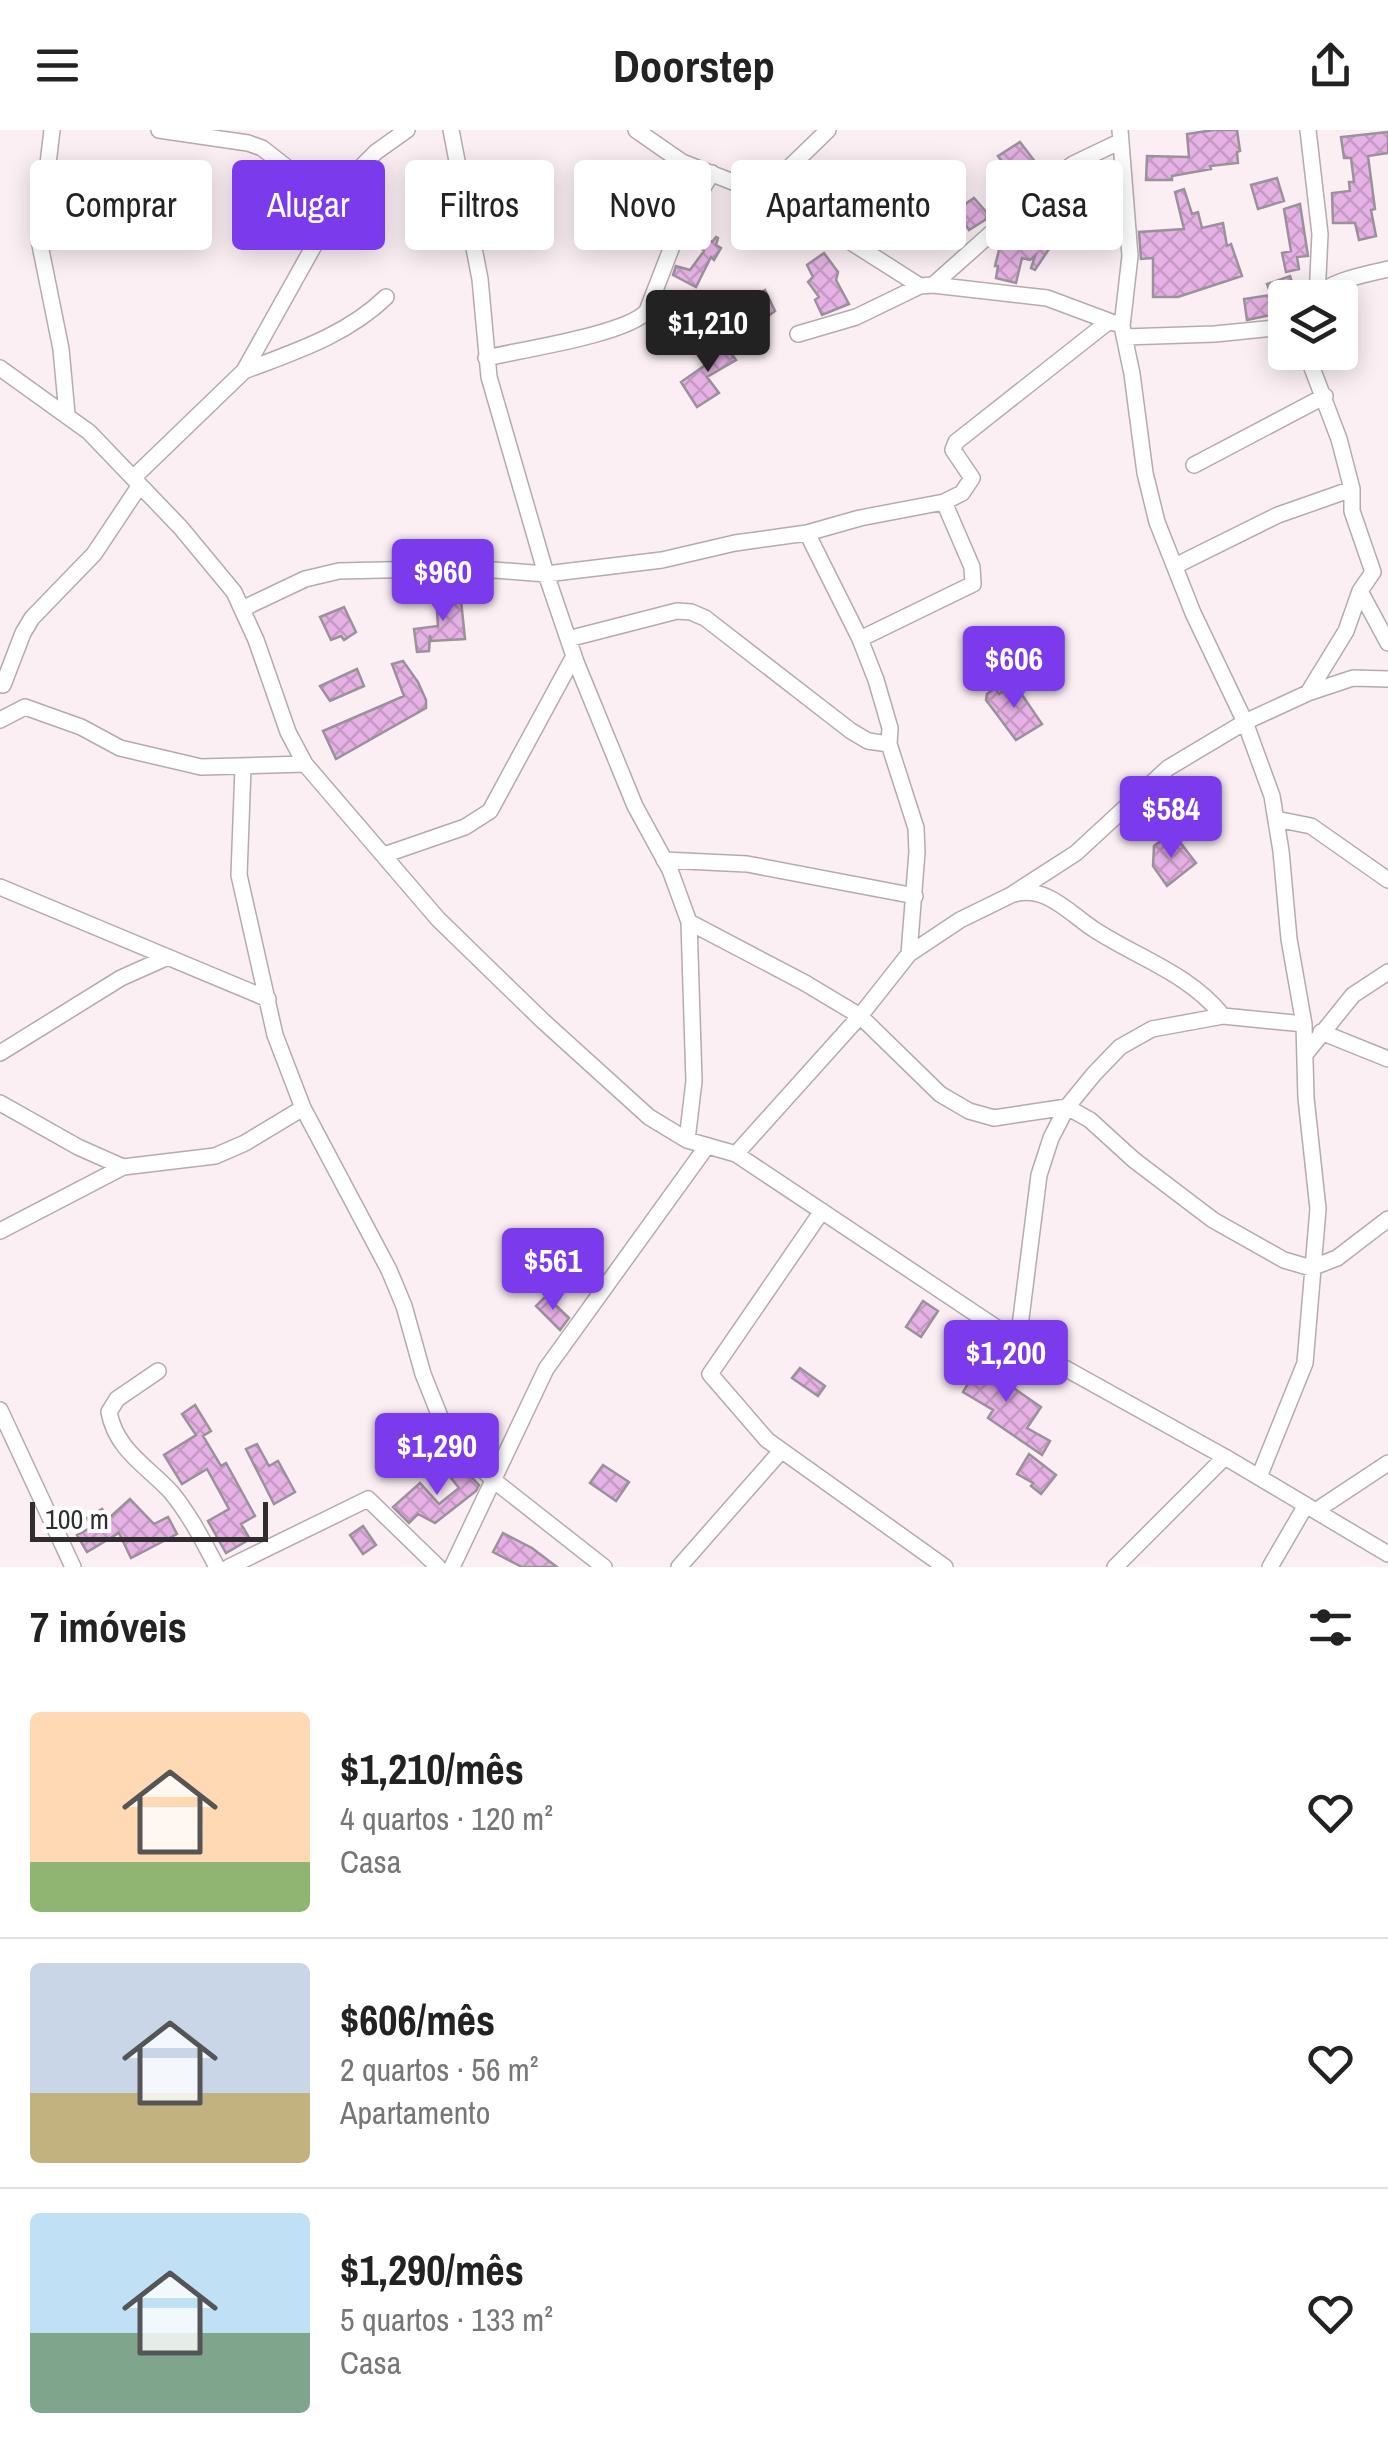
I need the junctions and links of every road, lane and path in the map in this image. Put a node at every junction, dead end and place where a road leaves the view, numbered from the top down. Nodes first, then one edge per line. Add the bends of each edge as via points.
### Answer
1 (52, 130) edge
2 (159, 130) edge
3 (407, 130) edge
4 (451, 130) edge
5 (636, 130) edge
6 (828, 130) edge
7 (1308, 130) edge
8 (1120, 135) edge
9 (277, 160) edge
10 (368, 160) edge
11 (797, 160) edge
12 (712, 173) junction
13 (731, 181) edge
14 (310, 250) edge
15 (868, 250) edge
16 (1388, 269) edge
17 (1317, 280) edge
18 (1358, 280) edge
19 (926, 285) junction
20 (386, 298) dead end
21 (1118, 328) junction
22 (1268, 329) edge
23 (798, 334) dead end
24 (486, 358) junction
25 (0, 368) edge
26 (1315, 370) edge
27 (244, 371) junction
28 (1325, 396) junction
29 (67, 414) junction
30 (1194, 465) dead end
31 (137, 481) junction
32 (1352, 488) junction
33 (944, 502) junction
34 (807, 533) junction
35 (1175, 566) junction
36 (546, 574) junction
37 (1360, 591) junction
38 (242, 609) junction
39 (568, 639) junction
40 (860, 639) junction
41 (1388, 643) edge
42 (574, 656) junction
43 (1388, 679) edge
44 (1, 684) edge
45 (1308, 693) junction
46 (25, 706) junction
47 (0, 720) edge
48 (1246, 722) junction
49 (889, 744) junction
50 (305, 764) junction
51 (243, 768) junction
52 (1276, 819) junction
53 (384, 855) junction
54 (664, 860) junction
55 (1388, 880) edge
56 (0, 886) edge
57 (1010, 895) junction
58 (915, 896) junction
59 (689, 922) junction
60 (909, 954) junction
61 (168, 958) junction
62 (1388, 972) edge
63 (268, 999) junction
64 (860, 1016) junction
65 (1223, 1016) junction
66 (1304, 1024) junction
67 (1322, 1032) junction
68 (1306, 1052) junction
69 (0, 1053) edge
70 (1388, 1059) edge
71 (0, 1104) edge
72 (1067, 1107) junction
73 (303, 1108) junction
74 (687, 1140) junction
75 (707, 1146) junction
76 (736, 1154) junction
77 (123, 1167) junction
78 (822, 1211) junction
79 (1388, 1219) edge
80 (0, 1231) edge
81 (1311, 1268) junction
82 (1018, 1342) junction
83 (158, 1371) dead end
84 (0, 1410) edge
85 (781, 1450) junction
86 (1226, 1457) junction
87 (1388, 1462) edge
88 (1259, 1477) junction
89 (492, 1479) junction
90 (1312, 1507) junction
91 (1388, 1554) edge
92 (73, 1567) edge
93 (217, 1567) edge
94 (228, 1567) edge
95 (438, 1567) edge
96 (452, 1567) edge
97 (604, 1567) edge
98 (679, 1567) edge
99 (945, 1567) edge
100 (1116, 1567) edge
101 (1270, 1567) edge

1 - 29 street via 39,240
2 - 9 street via 248,143
3 - 10 street
4 - 24 street via 480,279
5 - 12 street via 682,162
6 - 11 street
7 - 17 street via 1320,234
8 - 19 street via 1052,179
8 - 21 street via 1130,256
12 - 13 street
12 - 24 street via 680,223 641,318
14 - 27 street
15 - 19 street
16 - 18 street
19 - 21 street via 1047,298
19 - 23 street via 856,318
20 - 27 street via 332,336
21 - 22 street via 1200,335
21 - 33 street via 956,442 955,453 972,478
21 - 35 street via 1132,374 1145,473
24 - 36 street
25 - 29 street
26 - 28 street
27 - 31 street
28 - 30 street
28 - 32 street
29 - 31 street
31 - 38 street
31 - 44 street via 94,554 32,618
32 - 35 street via 1278,514
32 - 37 street via 1352,511 1373,572
33 - 34 street
33 - 40 street via 972,567 972,584
34 - 36 street
34 - 40 street
35 - 48 street
36 - 38 street via 339,570
36 - 39 street
37 - 41 street
37 - 45 street via 1346,630
38 - 50 street
39 - 42 street
39 - 49 street via 691,612 851,731
40 - 49 street via 890,728
42 - 53 street via 490,812
42 - 54 street
43 - 45 street via 1353,678
44 - 46 street
45 - 48 street
46 - 47 street
46 - 51 street via 120,748 201,767
48 - 52 street
48 - 57 street via 1168,768 1076,853
49 - 58 street via 916,828
50 - 51 street
50 - 53 street
51 - 63 street via 239,875
52 - 55 street via 1310,826
52 - 66 street
53 - 74 street via 438,919 543,1021 649,1117
54 - 58 street via 746,864
54 - 59 street
56 - 61 street
57 - 60 street
57 - 65 street via 1028,890 1048,897 1179,975
58 - 60 street
59 - 64 street
59 - 74 street via 694,1081
60 - 64 street
61 - 63 street
61 - 69 street via 121,978
62 - 67 street via 1353,994
63 - 73 street
64 - 72 street via 940,1094 969,1112 994,1118
64 - 76 street
65 - 66 street
65 - 72 street via 1134,1036
66 - 68 street
67 - 68 street
67 - 70 street
68 - 81 street via 1318,1209
71 - 77 street
72 - 81 street via 1213,1220
72 - 82 street via 1050,1138 1036,1190
73 - 77 street via 215,1156
73 - 89 street via 389,1270 448,1434
74 - 75 street
75 - 76 street
75 - 89 street via 546,1369
76 - 78 street
77 - 80 street
78 - 82 street
78 - 85 street via 710,1372 750,1424
79 - 81 street via 1337,1258
81 - 88 street via 1305,1363
82 - 86 street
83 - 93 street via 117,1398 110,1421 131,1456 188,1514
84 - 92 street
85 - 98 street
85 - 99 street
86 - 88 street
86 - 100 street
87 - 90 street
88 - 90 street
89 - 96 street
89 - 97 street
90 - 91 street
90 - 101 street
94 - 95 street via 368,1498

